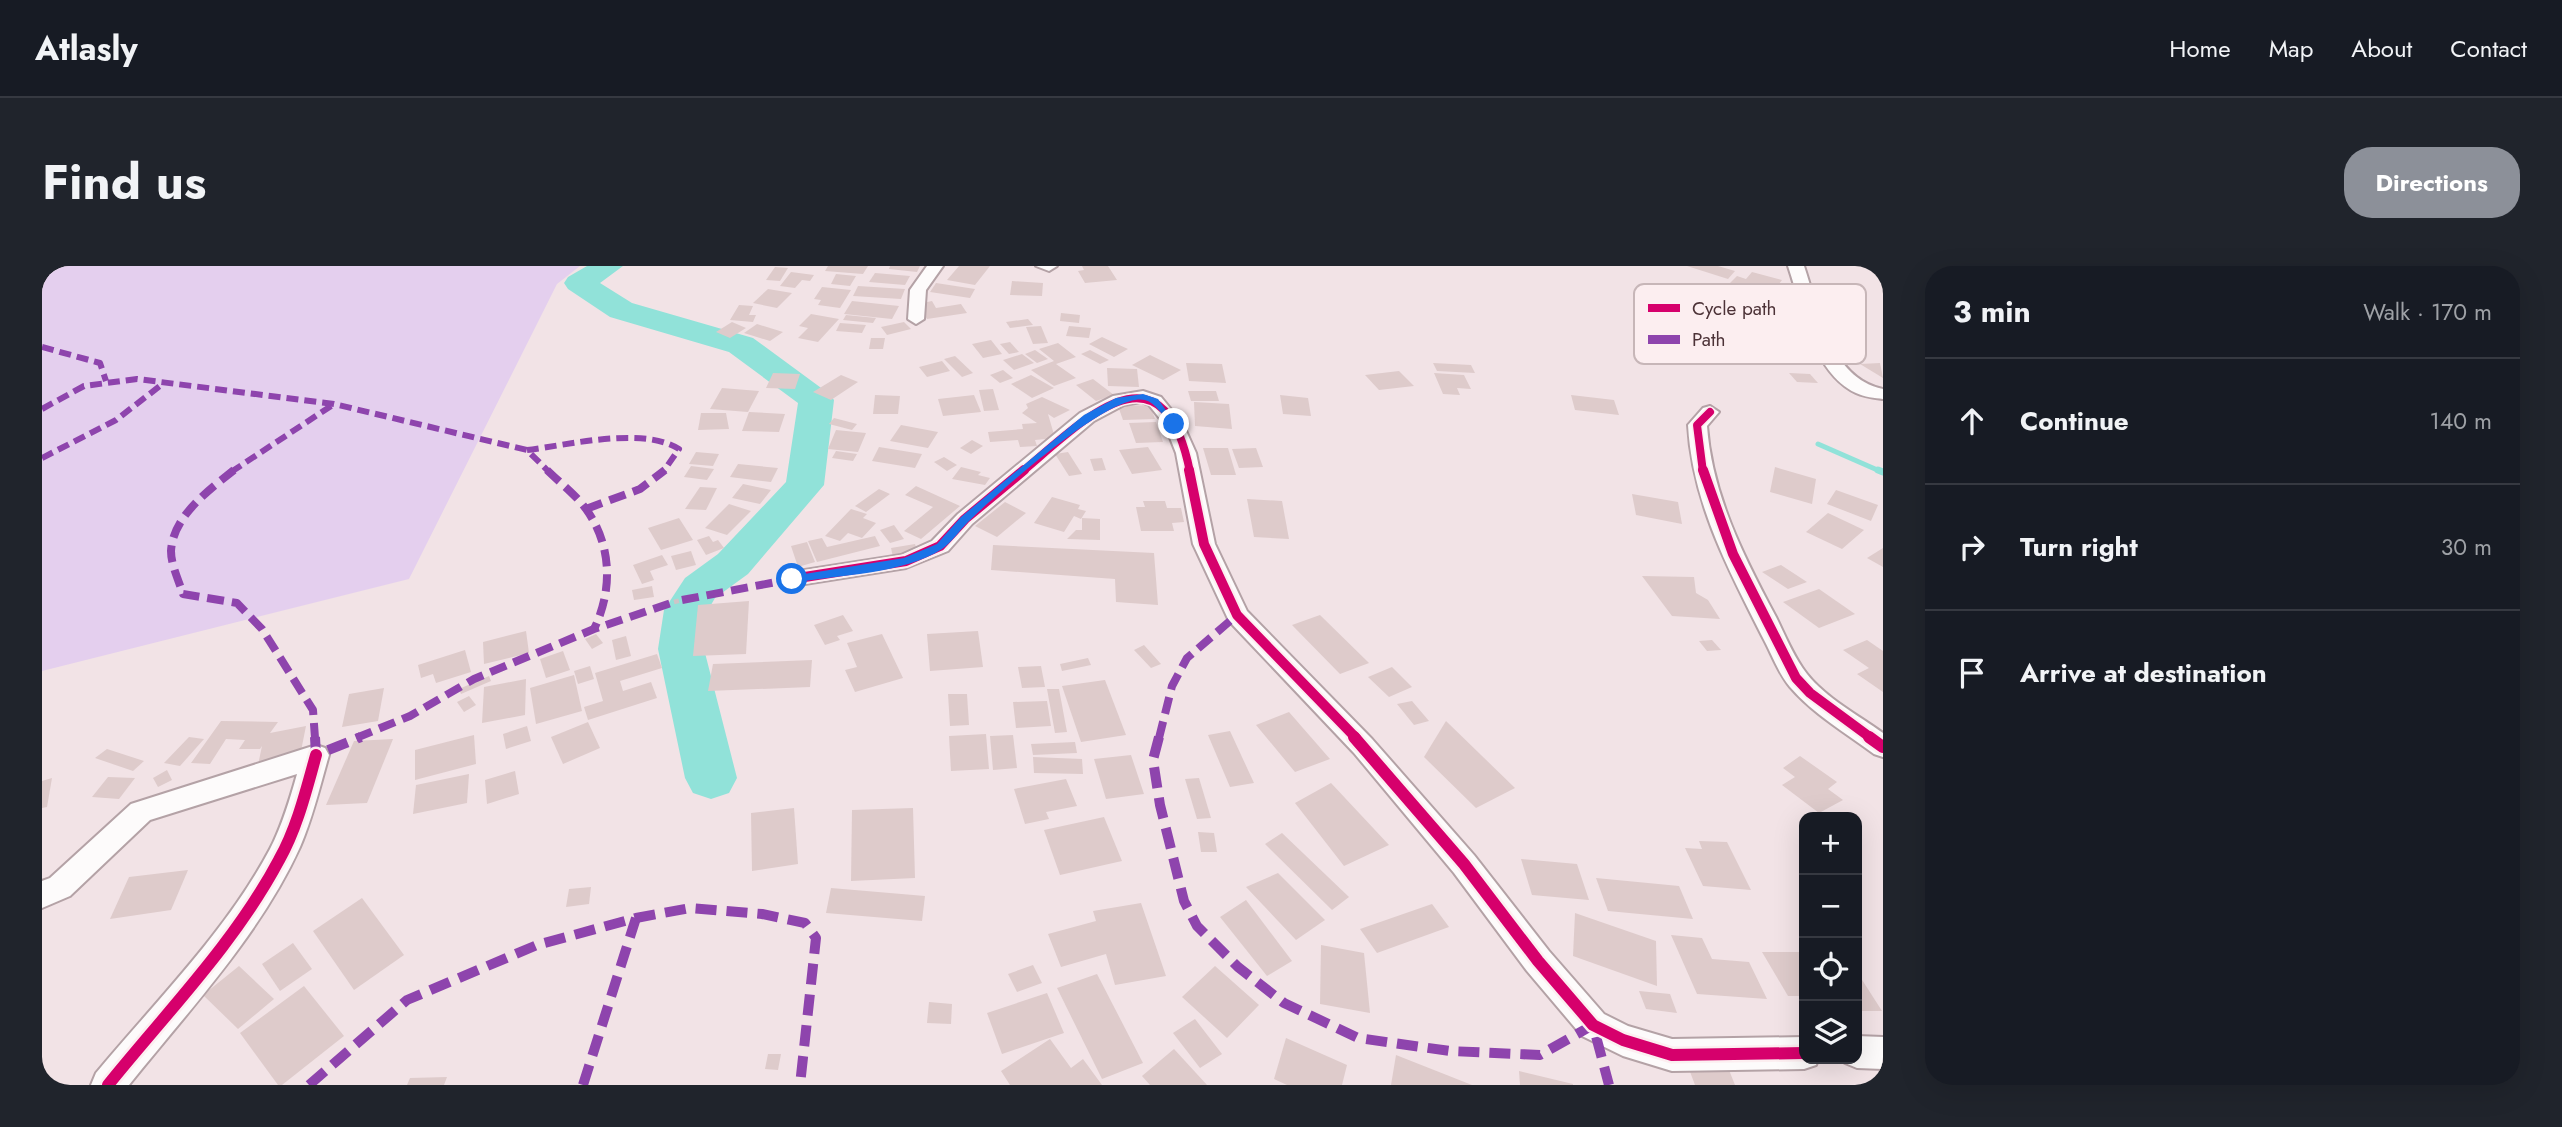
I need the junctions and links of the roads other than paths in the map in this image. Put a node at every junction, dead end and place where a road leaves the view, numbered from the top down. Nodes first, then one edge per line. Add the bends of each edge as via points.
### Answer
1 (935, 266) edge
2 (1797, 266) edge
3 (1804, 284) edge
4 (916, 319) dead end
5 (1835, 364) edge
6 (1883, 394) edge
7 (1710, 412) dead end
8 (792, 579) dead end
9 (1883, 747) edge
10 (42, 895) edge
11 (1862, 1052) edge
12 (1883, 1053) edge
13 (1799, 1054) edge
14 (108, 1085) edge

1 - 4 street via 915,292
2 - 3 street
5 - 6 street via 1855,387
7 - 9 street via 1697,425 1696,440 1716,512 1796,678
8 - 13 street via 906,561 940,546 965,519 1087,417 1119,400 1143,396 1155,401 1174,424 1186,453 1204,544 1237,615 1363,746 1593,1025 1672,1055
10 - 14 street via 61,887 141,812 316,755 297,818 272,872 225,939
11 - 12 street

